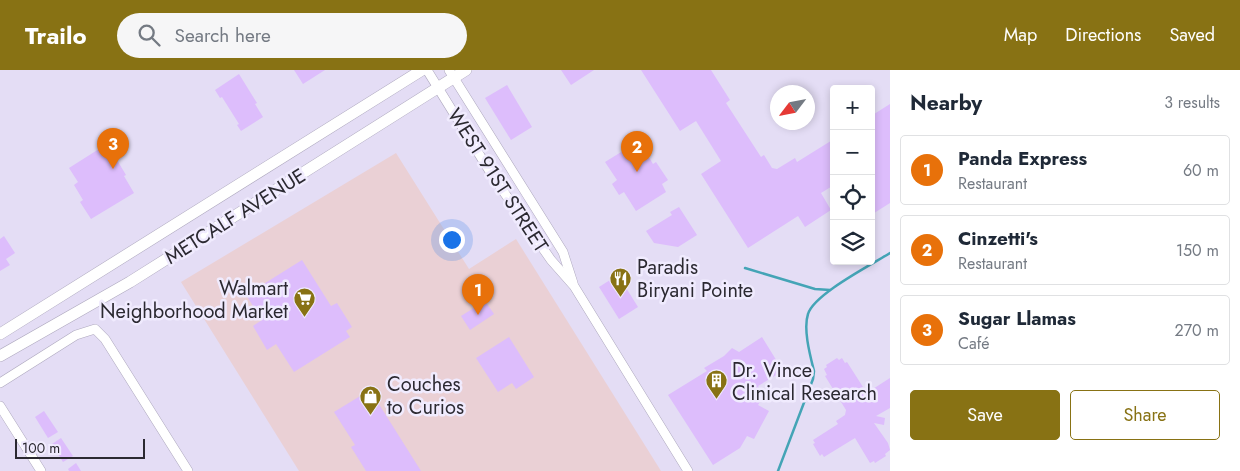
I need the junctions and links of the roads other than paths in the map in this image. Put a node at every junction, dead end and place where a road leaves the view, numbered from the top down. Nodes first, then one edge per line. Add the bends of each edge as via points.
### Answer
1 (422, 70) edge
2 (427, 70) edge
3 (466, 70) edge
4 (452, 74) edge
5 (438, 88) junction
6 (574, 286) junction
7 (0, 334) edge
8 (0, 356) edge
9 (0, 383) edge
10 (0, 406) edge
11 (41, 471) edge
12 (188, 471) edge
13 (688, 471) edge

1 - 7 main road, METCALF AVENUE
2 - 5 street, WEST 91ST STREET
3 - 4 main road, METCALF AVENUE
4 - 5 main road, METCALF AVENUE
4 - 6 street, WEST 91ST STREET via 563,252
5 - 6 street, WEST 91ST STREET via 492,175 545,252
5 - 8 main road, METCALF AVENUE via 130,282
6 - 13 street, WEST 91ST STREET
9 - 12 street via 76,335 95,329 114,352
10 - 11 street

